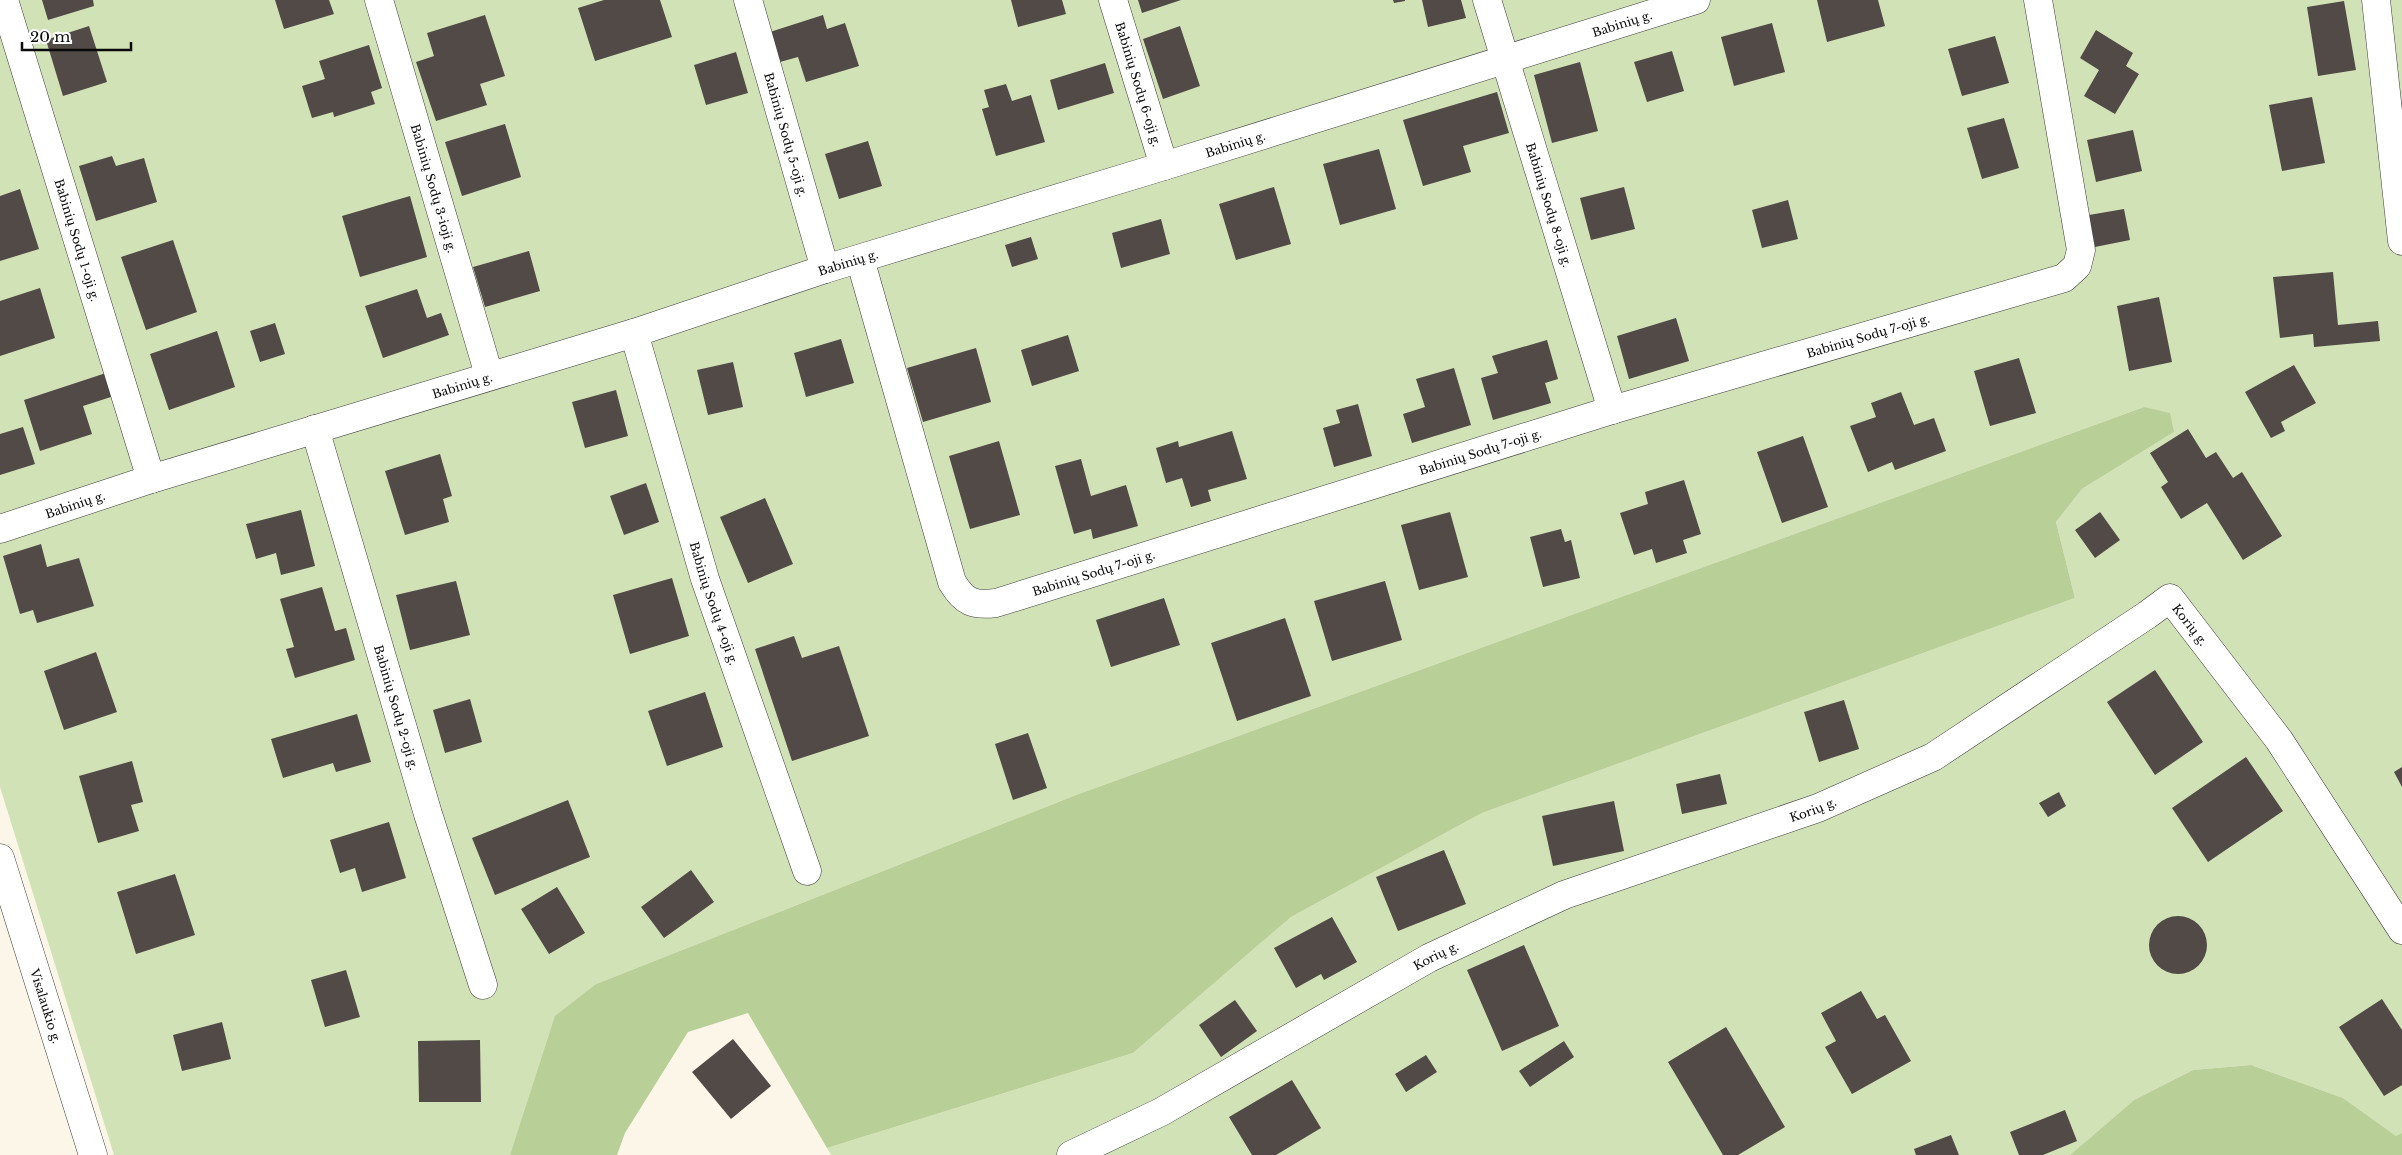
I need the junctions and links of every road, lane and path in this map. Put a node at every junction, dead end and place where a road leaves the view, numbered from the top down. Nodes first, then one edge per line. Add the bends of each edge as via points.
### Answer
1 (4, 0) edge
2 (379, 0) edge
3 (748, 0) edge
4 (1113, 0) edge
5 (1487, 0) edge
6 (1696, 0) edge
7 (2038, 0) edge
8 (2376, 0) edge
9 (1505, 61) junction
10 (1164, 166) junction
11 (2402, 242) edge
12 (860, 259) junction
13 (825, 269) junction
14 (634, 333) junction
15 (489, 376) junction
16 (1612, 410) junction
17 (315, 429) junction
18 (151, 479) junction
19 (0, 529) edge
20 (0, 858) edge
21 (807, 871) dead end
22 (2402, 930) edge
23 (483, 985) dead end
24 (93, 1155) edge
25 (1071, 1155) edge

1 - 18 street, Babinių Sodų 1-oji g.
2 - 15 street, Babinių Sodų 3-ioji g.
3 - 13 street, Babinių Sodų 5-oji g.
4 - 10 street, Babinių Sodų 6-oji g.
5 - 9 street, Babinių Sodų 8-oji g.
6 - 9 street, Babinių g.
7 - 16 street, Babinių Sodų 7-oji g. via 2081,250 2077,266 2064,278
8 - 11 street
9 - 10 street, Babinių g.
9 - 16 street, Babinių Sodų 8-oji g.
10 - 12 street, Babinių g.
12 - 13 street, Babinių g.
12 - 16 street, Babinių Sodų 7-oji g. via 952,582 960,594 981,605 996,603
13 - 14 street, Babinių g.
14 - 15 street, Babinių g.
14 - 21 street, Babinių Sodų 4-oji g. via 706,579
15 - 17 street, Babinių g.
17 - 18 street, Babinių g.
17 - 23 street, Babinių Sodų 2-oji g.
18 - 19 street, Babinių g.
20 - 24 street, Visalaukio g.
22 - 25 street, Korių g. via 2279,740 2170,598 1933,757 1818,808 1564,895 1429,958 1161,1112

